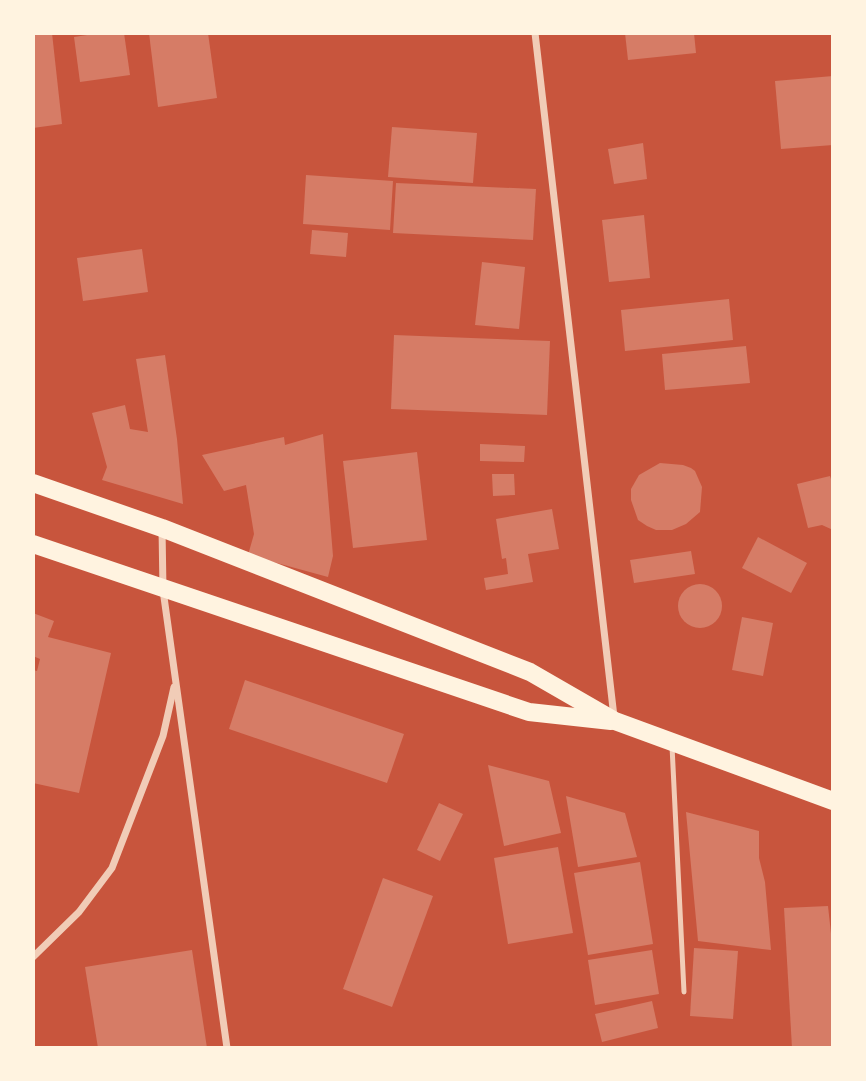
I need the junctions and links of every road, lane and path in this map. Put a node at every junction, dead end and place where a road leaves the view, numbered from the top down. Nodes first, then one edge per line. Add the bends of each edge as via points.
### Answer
1 (535, 33) edge
2 (33, 483) edge
3 (162, 527) junction
4 (33, 544) edge
5 (163, 590) junction
6 (176, 682) junction
7 (615, 721) junction
8 (672, 743) junction
9 (833, 801) edge
10 (33, 957) edge
11 (684, 992) dead end
12 (228, 1048) edge

1 - 7 street
2 - 3 main road
3 - 5 street
3 - 7 main road via 530,672
4 - 5 main road
5 - 6 street
5 - 7 main road via 529,712
6 - 10 street via 163,736 112,868 79,912
6 - 12 street
7 - 8 main road
8 - 9 main road
8 - 11 lane

